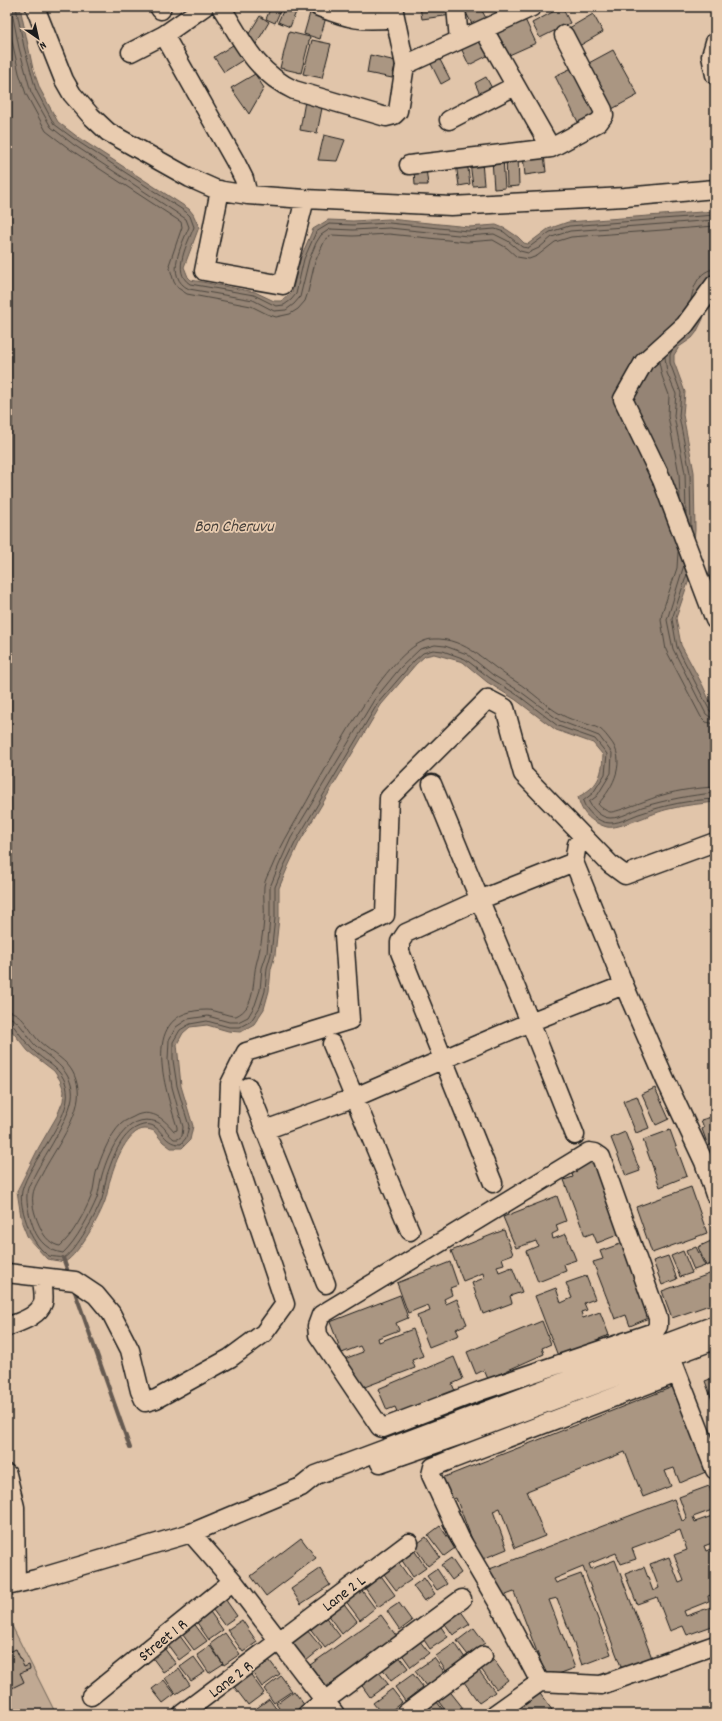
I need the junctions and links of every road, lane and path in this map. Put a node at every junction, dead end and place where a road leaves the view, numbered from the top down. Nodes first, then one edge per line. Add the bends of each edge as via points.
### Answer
1 (35, 7) edge
2 (204, 7) edge
3 (221, 7) edge
4 (319, 7) edge
5 (456, 7) edge
6 (532, 7) edge
7 (394, 12) edge
8 (484, 30) junction
9 (164, 35) junction
10 (564, 35) dead end
11 (459, 40) junction
12 (715, 42) edge
13 (131, 52) dead end
14 (405, 65) junction
15 (715, 75) edge
16 (515, 86) junction
17 (449, 120) dead end
18 (551, 148) junction
19 (409, 165) dead end
20 (715, 189) edge
21 (220, 190) junction
22 (248, 195) junction
23 (305, 199) junction
24 (715, 284) edge
25 (715, 620) edge
26 (432, 784) dead end
27 (715, 842) edge
28 (576, 844) dead end
29 (574, 862) junction
30 (479, 900) junction
31 (624, 985) junction
32 (530, 1022) junction
33 (332, 1044) dead end
34 (442, 1059) junction
35 (248, 1087) dead end
36 (353, 1098) junction
37 (265, 1130) junction
38 (576, 1135) dead end
39 (710, 1160) edge
40 (493, 1183) dead end
41 (715, 1195) edge
42 (410, 1231) dead end
43 (7, 1273) edge
44 (42, 1277) junction
45 (326, 1284) dead end
46 (715, 1325) edge
47 (7, 1327) edge
48 (715, 1340) edge
49 (671, 1356) junction
50 (677, 1373) junction
51 (480, 1391) junction
52 (459, 1400) junction
53 (478, 1417) junction
54 (458, 1436) junction
55 (412, 1453) junction
56 (450, 1460) junction
57 (364, 1462) junction
58 (433, 1467) junction
59 (715, 1470) edge
60 (7, 1474) edge
61 (191, 1533) junction
62 (409, 1543) dead end
63 (233, 1581) junction
64 (12, 1585) edge
65 (462, 1599) dead end
66 (278, 1641) junction
67 (715, 1645) edge
68 (483, 1656) dead end
69 (540, 1682) junction
70 (91, 1696) dead end
71 (330, 1708) edge
72 (182, 1714) edge
73 (308, 1714) edge
74 (405, 1714) edge
75 (495, 1714) edge

1 - 21 street via 72,94 91,116 114,136 190,178
2 - 9 street
3 - 14 street via 258,65 281,84 294,90 386,117 398,111
4 - 7 street via 340,16 371,21
5 - 11 street
6 - 8 street
7 - 14 street
8 - 11 street
8 - 16 street
9 - 13 street
9 - 22 street via 236,161
10 - 18 street via 604,115 599,122
11 - 14 street
12 - 15 street via 711,56
16 - 17 street
16 - 18 street
18 - 19 street
20 - 23 street via 625,197 451,206
21 - 22 street
21 - 23 street via 204,271 283,285
22 - 23 street
24 - 25 street via 685,325 644,362 623,399 662,480
26 - 30 street
27 - 44 street via 625,875 610,864 523,774 505,708 488,699 389,798 385,915 344,935 350,1020 246,1052 230,1084 228,1133 285,1304 281,1312 264,1333 230,1358 156,1399 145,1402 130,1350 111,1313 96,1295 75,1281
28 - 29 street
29 - 30 street
29 - 31 street
30 - 32 street
30 - 34 street via 406,933 400,942 400,952
31 - 32 street
31 - 39 street via 668,1087
32 - 34 street
32 - 38 street
33 - 36 street
34 - 36 street
34 - 40 street
35 - 37 street
36 - 37 street
36 - 42 street
37 - 45 street
39 - 41 street
43 - 44 street
44 - 47 street via 43,1302 35,1313
46 - 53 street
48 - 49 street
49 - 50 street
49 - 53 street
50 - 56 street
50 - 59 street
51 - 52 street
51 - 52 street via 654,1332 658,1326 658,1318 601,1157 595,1153 589,1152 582,1156 321,1315 317,1326 318,1335 380,1427
51 - 53 street
52 - 53 street
53 - 54 street
53 - 57 street
54 - 55 street
54 - 56 street via 445,1449
55 - 57 street
55 - 58 street via 428,1457
56 - 58 street
57 - 61 street via 316,1475 301,1487
58 - 69 street via 431,1475 460,1538
60 - 64 street via 15,1507
61 - 63 street
61 - 64 street
62 - 66 street, Lane 2 L
63 - 66 street
63 - 70 street, Street 1 R
65 - 71 street
66 - 71 street
66 - 72 street, Lane 2 R
67 - 69 street via 600,1685
68 - 74 street
69 - 75 street
71 - 73 street

